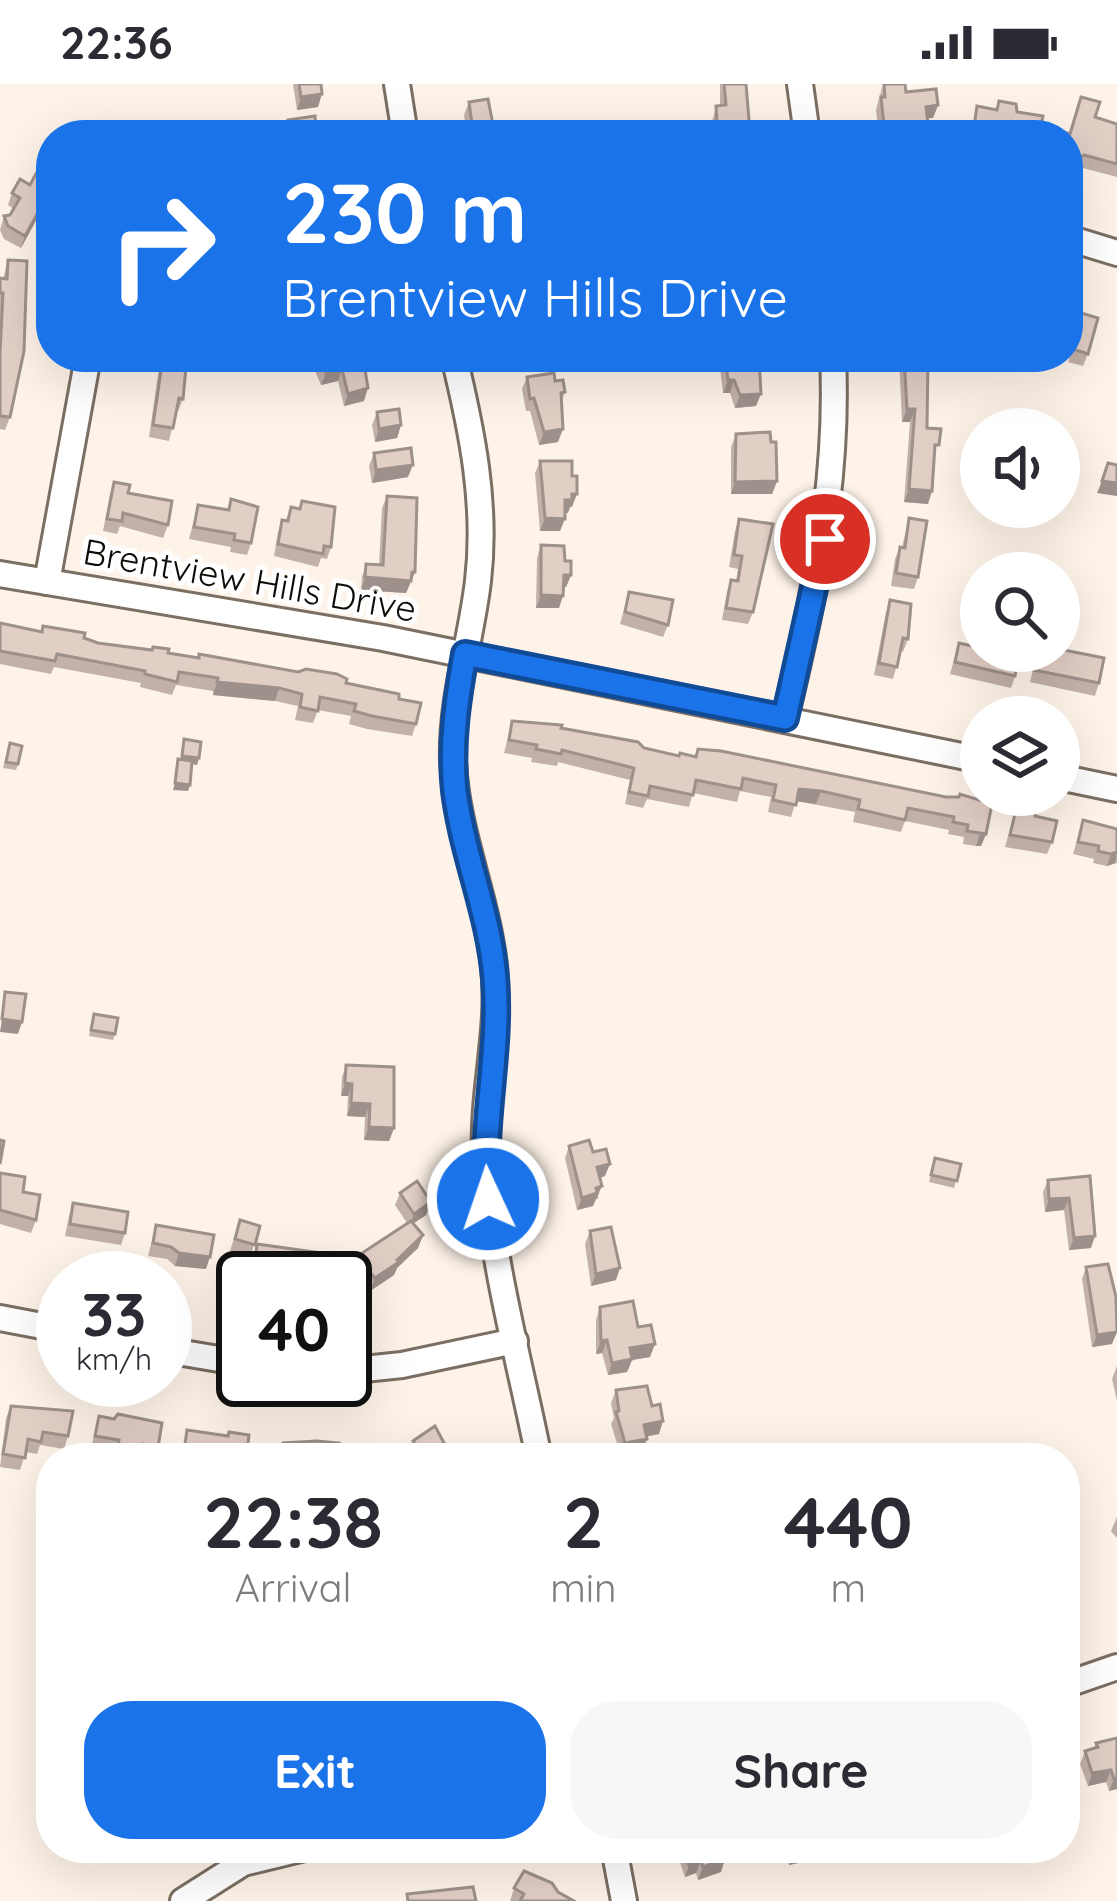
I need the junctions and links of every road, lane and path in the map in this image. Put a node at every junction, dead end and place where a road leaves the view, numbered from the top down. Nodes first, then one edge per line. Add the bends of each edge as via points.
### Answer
1 (397, 84) edge
2 (800, 84) edge
3 (403, 120) edge
4 (805, 120) edge
5 (1083, 243) edge
6 (1117, 253) edge
7 (85, 372) edge
8 (457, 372) edge
9 (833, 372) edge
10 (0, 574) edge
11 (47, 582) junction
12 (465, 654) junction
13 (785, 718) junction
14 (960, 756) edge
15 (1080, 781) edge
16 (1117, 789) edge
17 (0, 1318) edge
18 (36, 1325) edge
19 (514, 1341) junction
20 (372, 1368) edge
21 (536, 1443) edge
22 (1117, 1667) edge
23 (1080, 1680) edge
24 (243, 1863) edge
25 (617, 1863) edge
26 (183, 1901) edge
27 (625, 1901) edge

1 - 3 street
2 - 4 street
5 - 6 street
7 - 11 street
8 - 12 street via 480,500
9 - 13 street via 825,539
10 - 11 street, Brentview Hills Drive
11 - 12 street, Brentview Hills Drive
12 - 13 street, Brentview Hills Drive
12 - 19 street via 453,766 494,963 486,1174
13 - 14 street, Brentview Hills Drive
15 - 16 street
17 - 18 street
19 - 20 street
19 - 21 street
22 - 23 street
24 - 26 street
25 - 27 street

